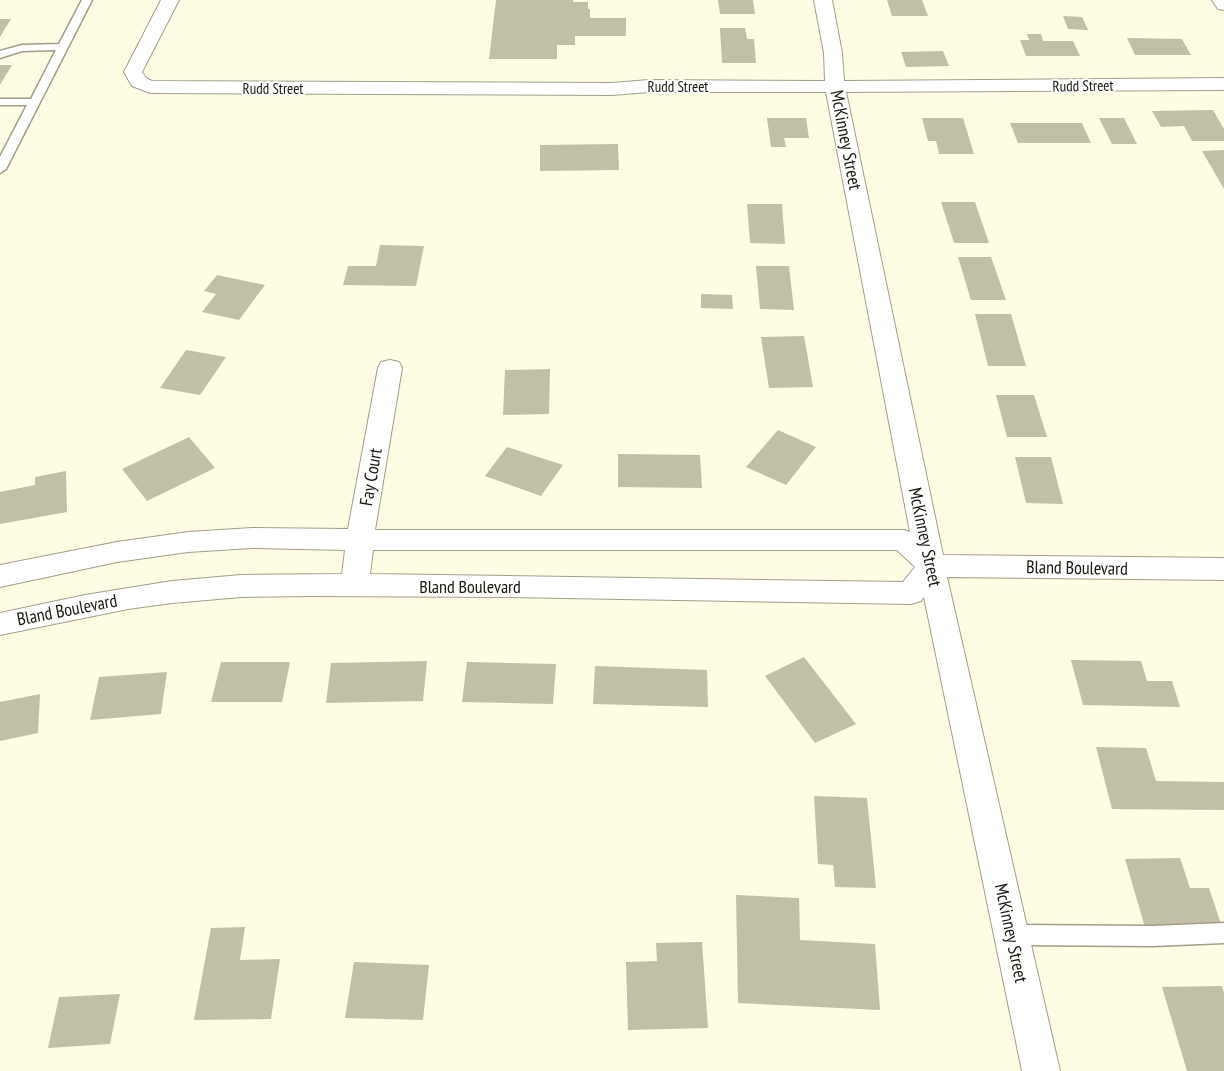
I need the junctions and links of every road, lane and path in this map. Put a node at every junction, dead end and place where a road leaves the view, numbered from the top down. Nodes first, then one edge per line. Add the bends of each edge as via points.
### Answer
1 (87, 0) edge
2 (170, 0) edge
3 (823, 0) edge
4 (1221, 0) edge
5 (1224, 5) edge
6 (63, 47) junction
7 (0, 55) edge
8 (1224, 84) edge
9 (835, 87) junction
10 (0, 102) edge
11 (34, 102) junction
12 (0, 169) edge
13 (390, 368) dead end
14 (360, 540) junction
15 (931, 566) junction
16 (1224, 569) edge
17 (0, 576) edge
18 (355, 586) junction
19 (0, 624) edge
20 (1224, 933) edge
21 (1012, 936) junction
22 (1041, 1071) edge

1 - 6 lane
2 - 9 street, Rudd Street via 133,72 141,84 160,89
3 - 9 street, McKinney Street via 833,53
4 - 5 street
6 - 7 lane via 18,49
6 - 11 lane
8 - 9 street, Rudd Street
9 - 15 street, McKinney Street
10 - 11 lane
11 - 12 lane
13 - 14 street, Fay Court
14 - 15 street via 904,540
14 - 17 street via 273,537 188,542 131,549
14 - 18 street, Fay Court
15 - 16 street, Bland Boulevard
15 - 18 street, Bland Boulevard via 911,593
15 - 21 street, McKinney Street
18 - 19 street, Bland Boulevard via 255,586 172,592 76,606
20 - 21 lane
21 - 22 street, McKinney Street

